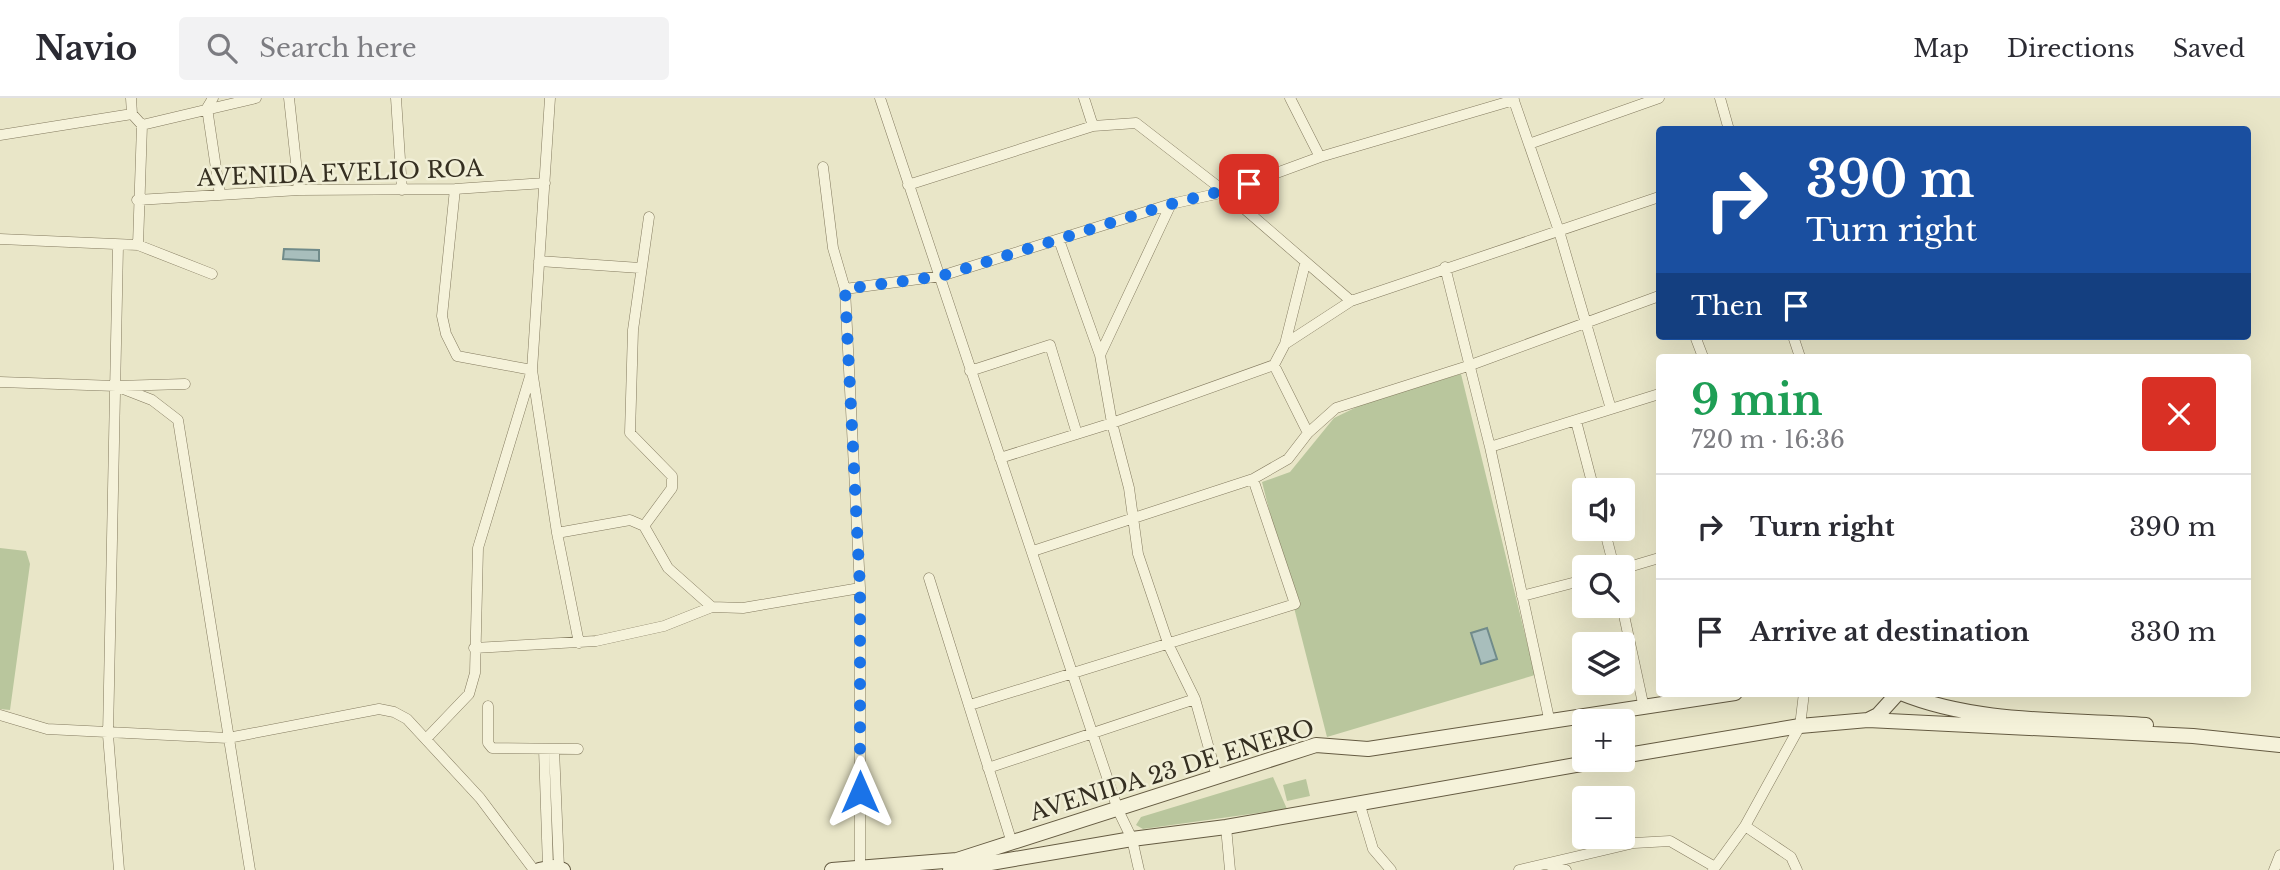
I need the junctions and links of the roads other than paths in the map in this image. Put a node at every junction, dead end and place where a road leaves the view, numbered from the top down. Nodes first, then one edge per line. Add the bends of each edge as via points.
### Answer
1 (131, 98) edge
2 (213, 98) edge
3 (256, 98) edge
4 (289, 98) edge
5 (396, 98) edge
6 (550, 98) edge
7 (880, 98) edge
8 (1084, 98) edge
9 (1290, 98) edge
10 (1659, 98) edge
11 (1720, 98) edge
12 (1513, 99) edge
13 (207, 108) junction
14 (132, 114) junction
15 (142, 125) junction
16 (1093, 126) junction
17 (1728, 126) edge
18 (0, 135) edge
19 (1529, 144) junction
20 (1320, 157) junction
21 (823, 167) dead end
22 (545, 183) junction
23 (908, 186) junction
24 (455, 189) junction
25 (299, 190) junction
26 (402, 190) junction
27 (1225, 192) junction
28 (219, 195) junction
29 (1656, 198) edge
30 (137, 200) junction
31 (1171, 204) junction
32 (649, 217) dead end
33 (1559, 231) junction
34 (0, 239) edge
35 (1059, 240) junction
36 (138, 245) junction
37 (118, 246) junction
38 (539, 261) junction
39 (1305, 264) junction
40 (1445, 267) junction
41 (640, 268) junction
42 (212, 274) dead end
43 (941, 276) junction
44 (845, 289) junction
45 (1656, 297) edge
46 (1351, 301) junction
47 (1586, 322) junction
48 (1285, 344) junction
49 (1100, 355) junction
50 (1274, 365) junction
51 (1468, 366) junction
52 (531, 370) junction
53 (970, 371) junction
54 (0, 382) edge
55 (184, 384) dead end
56 (117, 386) junction
57 (1656, 395) edge
58 (1611, 409) junction
59 (1576, 421) junction
60 (1112, 424) junction
61 (1308, 433) junction
62 (1077, 434) junction
63 (1490, 447) junction
64 (1000, 458) junction
65 (1591, 478) edge
66 (1253, 479) junction
67 (1135, 519) junction
68 (644, 526) junction
69 (557, 533) junction
70 (1034, 551) junction
71 (1656, 559) edge
72 (1635, 565) edge
73 (929, 578) dead end
74 (1572, 583) edge
75 (860, 588) junction
76 (1522, 596) junction
77 (712, 607) junction
78 (1625, 618) edge
79 (579, 643) junction
80 (1169, 646) junction
81 (474, 648) junction
82 (1073, 674) junction
83 (1711, 697) edge
84 (1804, 697) edge
85 (1911, 697) edge
86 (1195, 699) junction
87 (1886, 701) edge
88 (971, 705) junction
89 (488, 706) dead end
90 (1644, 708) junction
91 (0, 715) edge
92 (1868, 720) junction
93 (1550, 723) junction
94 (1800, 726) junction
95 (108, 734) junction
96 (1095, 734) junction
97 (2280, 736) edge
98 (228, 738) junction
99 (426, 739) junction
100 (2280, 745) edge
101 (549, 749) junction
102 (578, 749) dead end
103 (1635, 754) edge
104 (1572, 765) edge
105 (988, 768) junction
106 (1217, 777) junction
107 (1359, 802) junction
108 (1118, 810) junction
109 (1745, 826) junction
110 (1226, 827) junction
111 (1132, 839) junction
112 (1012, 843) junction
113 (2280, 855) edge
114 (995, 861) edge
115 (1545, 864) junction
116 (548, 869) edge
117 (860, 869) edge
118 (1714, 869) edge
119 (118, 870) edge
120 (250, 870) edge
121 (832, 870) edge
122 (950, 870) edge
123 (1139, 870) edge
124 (1230, 870) edge
125 (1391, 870) edge
126 (1520, 870) edge
127 (1566, 870) edge
128 (1797, 870) edge
129 (2274, 870) edge

1 - 14 street
2 - 13 street
3 - 13 street
4 - 25 street
5 - 26 street
6 - 22 street
7 - 23 street
8 - 16 street
9 - 20 street
10 - 19 street
11 - 17 street
12 - 19 street
12 - 20 street
13 - 15 street
13 - 28 street
14 - 15 street
14 - 18 street
15 - 30 street
16 - 23 street
16 - 27 street via 1136,123
19 - 33 street
20 - 27 street
21 - 44 street via 833,248
22 - 24 street, AVENIDA EVELIO ROA
22 - 38 street
23 - 43 street
24 - 26 street, AVENIDA EVELIO ROA
24 - 52 street via 442,316 451,348 457,356
25 - 26 street, AVENIDA EVELIO ROA
25 - 28 street, AVENIDA EVELIO ROA
27 - 31 street
27 - 39 street
28 - 30 street, AVENIDA EVELIO ROA
29 - 33 street
30 - 36 street
31 - 35 street
31 - 49 street
32 - 41 street
33 - 40 street
33 - 47 street
34 - 37 street
35 - 43 street
35 - 49 street
36 - 37 street
36 - 42 street
37 - 56 street
38 - 41 street
38 - 52 street
39 - 46 street
39 - 48 street
40 - 46 street
40 - 51 street
41 - 68 street via 629,433 672,476 672,488
43 - 44 street
43 - 53 street
44 - 75 street
45 - 47 street
46 - 48 street
47 - 51 street
47 - 58 street
48 - 50 street
49 - 60 street
50 - 60 street
50 - 61 street
51 - 61 street via 1336,408
51 - 63 street
52 - 69 street
52 - 81 street via 478,548
53 - 62 street via 1049,345
53 - 64 street
54 - 56 street
55 - 56 street
56 - 95 street
56 - 98 street via 152,400 178,419
57 - 58 street
58 - 59 street
59 - 63 street
59 - 65 street
60 - 62 street
60 - 67 street
61 - 66 street via 1288,459
62 - 64 street
63 - 76 street
64 - 70 street
66 - 67 street
66 - 80 street via 1295,604
67 - 70 street
67 - 80 street via 1139,554
68 - 69 street via 631,520
68 - 77 street via 668,568
69 - 79 street
70 - 82 street
71 - 72 street
73 - 88 street
74 - 76 street
75 - 77 street via 743,608
75 - 117 street
76 - 93 street
77 - 79 street via 664,626
78 - 90 street
79 - 81 street
80 - 82 street
80 - 86 street
81 - 99 street via 475,673 469,694
82 - 88 street
82 - 96 street
83 - 90 main road, AVENIDA 23 DE ENERO
84 - 94 street
85 - 97 main road via 1946,709 2018,717
86 - 96 street
86 - 106 street
87 - 92 main road
88 - 105 street
89 - 101 street via 488,743 492,748
90 - 93 main road, AVENIDA 23 DE ENERO
91 - 95 street via 47,729
92 - 94 main road
92 - 100 main road via 2193,736
93 - 106 main road, AVENIDA 23 DE ENERO via 1368,750 1316,745
94 - 103 main road
94 - 109 street
95 - 98 street
95 - 119 street
96 - 105 street
96 - 108 street
98 - 99 street via 379,709 407,719
98 - 120 street
99 - 116 street
101 - 102 street
101 - 116 street
104 - 107 main road, AVENIDA 23 DE ENERO
105 - 112 street
106 - 108 main road, AVENIDA 23 DE ENERO
107 - 110 main road, AVENIDA 23 DE ENERO
107 - 125 street via 1373,849
108 - 111 street
108 - 112 main road, AVENIDA 23 DE ENERO
109 - 118 street
109 - 128 street via 1791,857
110 - 111 main road, AVENIDA 23 DE ENERO
110 - 124 street
111 - 114 main road, AVENIDA 23 DE ENERO
111 - 123 street
112 - 114 main road, AVENIDA 23 DE ENERO
113 - 129 street
114 - 117 main road, AVENIDA 23 DE ENERO
114 - 122 main road, AVENIDA 23 DE ENERO
115 - 118 street via 1634,843 1670,841
115 - 126 street
115 - 127 street
117 - 121 main road, AVENIDA 23 DE ENERO

